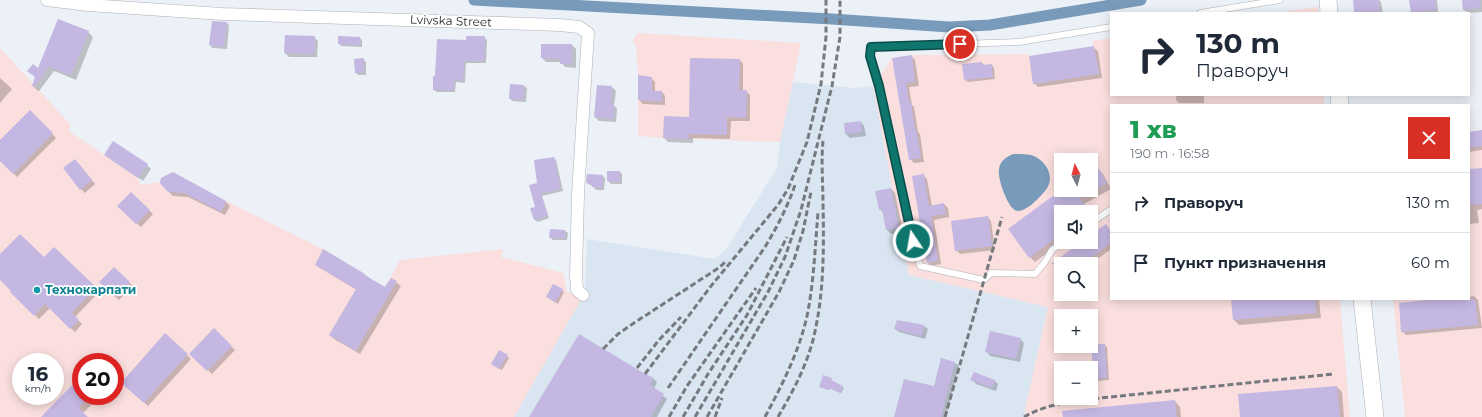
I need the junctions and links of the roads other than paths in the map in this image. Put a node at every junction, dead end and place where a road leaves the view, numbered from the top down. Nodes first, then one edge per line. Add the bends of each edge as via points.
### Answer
1 (47, 0) edge
2 (1280, 0) edge
3 (1328, 0) edge
4 (1206, 12) edge
5 (1329, 12) edge
6 (1110, 28) edge
7 (1110, 210) dead end
8 (1098, 218) edge
9 (1054, 249) edge
10 (583, 295) dead end
11 (1362, 300) edge
12 (1375, 417) edge

1 - 10 street, Lvivska Street via 222,14 579,27 588,33 578,194 576,276 577,290
2 - 4 lane
3 - 5 street
6 - 9 lane via 1019,42 871,47 870,56 920,266 984,280 991,273 1035,274
7 - 8 lane
11 - 12 street

